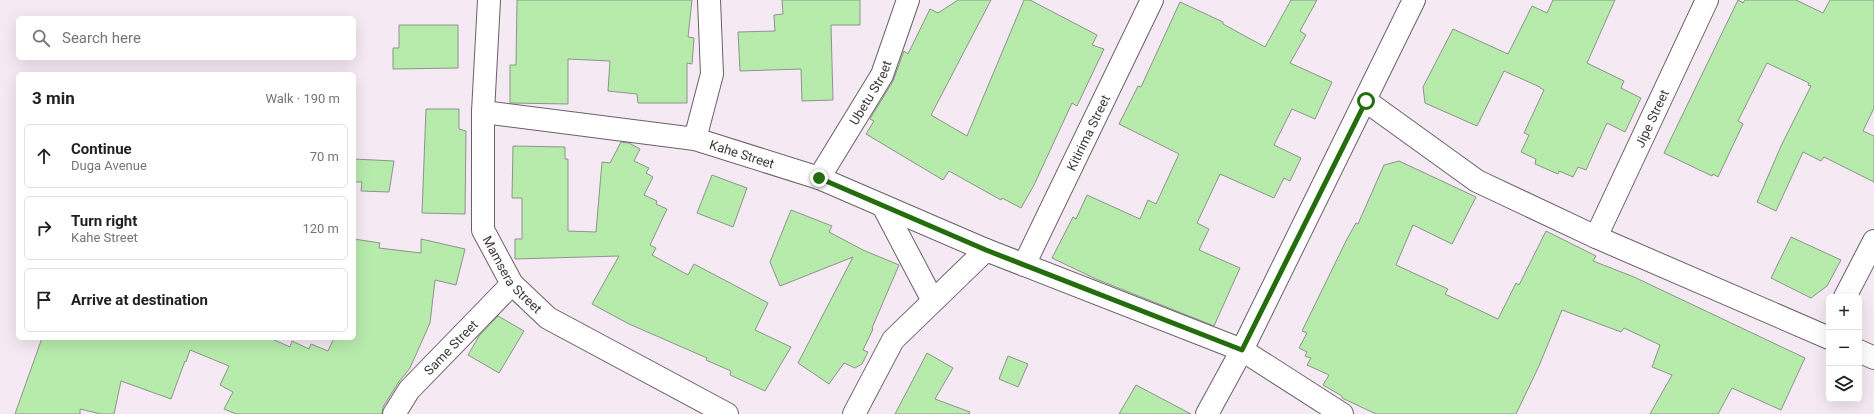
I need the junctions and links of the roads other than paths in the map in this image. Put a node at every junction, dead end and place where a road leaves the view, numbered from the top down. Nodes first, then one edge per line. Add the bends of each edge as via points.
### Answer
1 (489, 0) edge
2 (709, 0) edge
3 (908, 0) edge
4 (1152, 0) edge
5 (1414, 0) edge
6 (1707, 0) edge
7 (1366, 101) junction
8 (483, 112) junction
9 (695, 138) junction
10 (819, 178) junction
11 (883, 206) junction
12 (1596, 237) junction
13 (1874, 241) edge
14 (986, 250) junction
15 (1024, 265) junction
16 (512, 284) junction
17 (1848, 294) edge
18 (933, 301) junction
19 (1826, 334) edge
20 (1242, 350) junction
21 (1862, 352) edge
22 (1874, 358) edge
23 (394, 414) edge
24 (727, 414) edge
25 (854, 414) edge
26 (1207, 414) edge
27 (1342, 414) edge

1 - 8 street, Mamsera Street
2 - 9 street via 712,74
3 - 10 street, Ubetu Street via 882,75
4 - 15 street, Kitirima Street
5 - 7 street
6 - 12 street, Jipe Street
7 - 12 street via 1477,181
7 - 20 street
8 - 9 street, Kahe Street
8 - 16 street, Mamsera Street via 483,230
9 - 10 street, Kahe Street
10 - 11 street, Kahe Street
11 - 14 street, Kahe Street
11 - 18 street
12 - 19 street
13 - 17 street
14 - 15 street, Kahe Street
14 - 18 street
15 - 20 street, Kahe Street
16 - 23 street, Same Street via 409,390
16 - 24 street, Mamsera Street via 548,318
18 - 25 street via 893,340
20 - 26 street
20 - 27 street, Kahe Street
21 - 22 street

